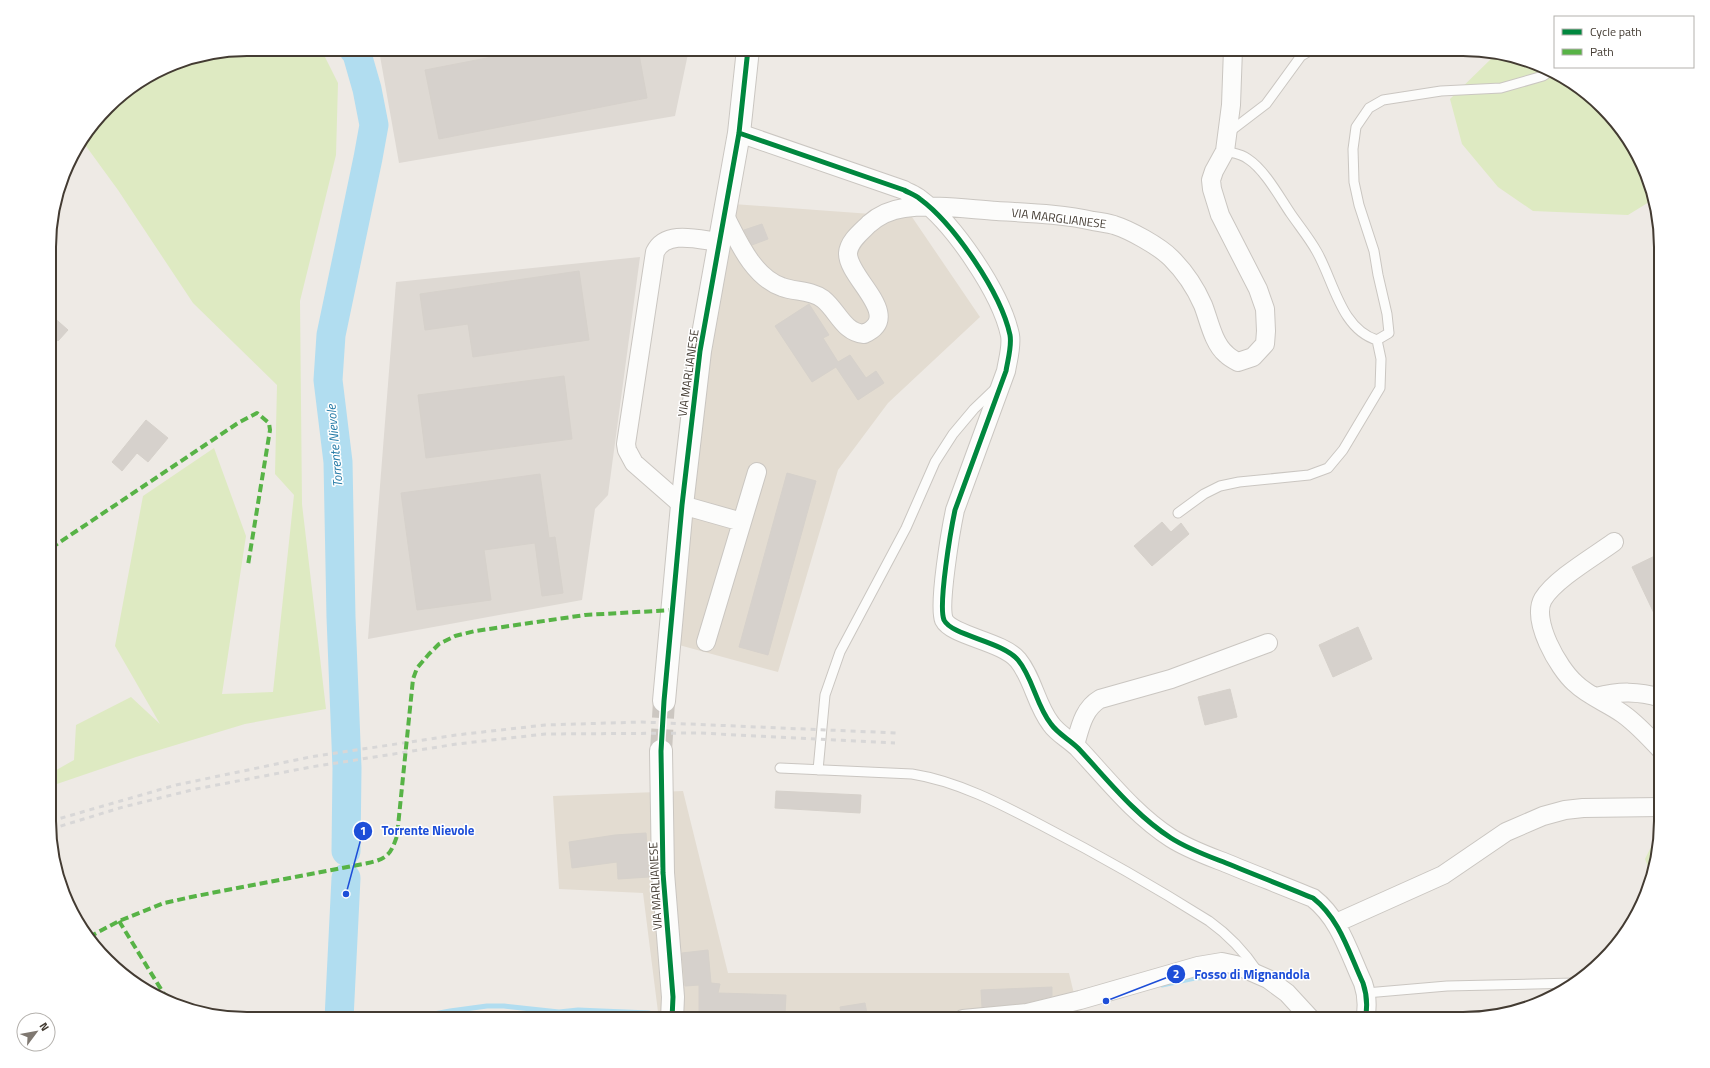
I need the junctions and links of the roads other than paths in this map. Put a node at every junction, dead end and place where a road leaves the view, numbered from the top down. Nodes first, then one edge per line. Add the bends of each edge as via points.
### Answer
1 (747, 56) edge
2 (1233, 56) edge
3 (1301, 56) edge
4 (1545, 75) edge
5 (739, 133) junction
6 (1227, 134) junction
7 (1225, 151) junction
8 (929, 207) junction
9 (725, 216) junction
10 (720, 242) junction
11 (1378, 340) junction
12 (1001, 383) junction
13 (757, 472) dead end
14 (682, 505) junction
15 (1178, 513) dead end
16 (742, 522) junction
17 (1614, 542) dead end
18 (706, 642) dead end
19 (1268, 643) dead end
20 (1654, 696) edge
21 (1596, 697) junction
22 (664, 701) tunnel mouth
23 (1654, 743) edge
24 (1075, 745) junction
25 (661, 751) tunnel mouth
26 (780, 768) dead end
27 (818, 770) junction
28 (1654, 807) edge
29 (1336, 923) junction
30 (1260, 974) junction
31 (1563, 983) edge
32 (1366, 993) junction
33 (672, 1012) edge
34 (1031, 1012) edge
35 (1305, 1012) edge
36 (1366, 1012) edge

1 - 5 street, VIA MARLIANESE
2 - 6 street, VIA MARGLIANESE
3 - 6 lane via 1266,104
4 - 11 lane via 1501,88 1441,91 1384,100 1369,108 1356,127 1354,182 1374,251 1389,333
5 - 8 street via 904,190 920,198
5 - 9 street, VIA MARLIANESE
6 - 7 street, VIA MARGLIANESE
7 - 8 street, VIA MARGLIANESE via 1214,171 1212,189 1220,216 1258,289 1265,309 1265,344 1253,357 1238,362 1225,354 1214,337 1203,305 1187,277 1171,258 1152,244 1114,225 1078,218
7 - 11 lane via 1248,159 1261,171 1318,253 1334,291 1355,328 1367,337
8 - 9 street, VIA MARGLIANESE via 904,208 885,213 852,241 848,258 878,313 875,327 864,334 851,331 823,299 814,294 781,287 761,274 740,244
8 - 12 street via 971,256 997,300 1010,336 1010,354
9 - 10 street, VIA MARLIANESE
10 - 14 street, VIA MARLIANESE via 700,351
10 - 14 street via 676,238 666,241 657,248 628,423 626,444 634,463
11 - 15 lane via 1382,359 1380,388 1343,450 1328,468 1309,475 1220,486
12 - 24 street via 955,510 942,613 949,626 1008,651 1018,660 1050,723
12 - 27 lane via 953,434 935,462 906,528 840,652 825,695
13 - 16 street
14 - 16 street
14 - 22 street, VIA MARLIANESE
16 - 18 street
17 - 21 street via 1558,583 1541,605 1541,623 1556,657 1574,683
19 - 24 street via 1171,679 1100,699 1093,703 1084,716
20 - 21 street via 1621,691
21 - 23 street via 1632,721
24 - 29 street via 1130,803 1172,838 1205,855 1313,898 1326,909
25 - 33 street, VIA MARLIANESE via 663,873
26 - 27 lane
27 - 30 lane via 927,776 1005,807 1101,857 1210,921 1232,939
28 - 29 street via 1583,808 1543,816 1506,832 1443,875
29 - 32 street
30 - 34 street via 1236,965 1212,963
30 - 35 street via 1287,993
31 - 32 lane via 1447,986
32 - 36 street

